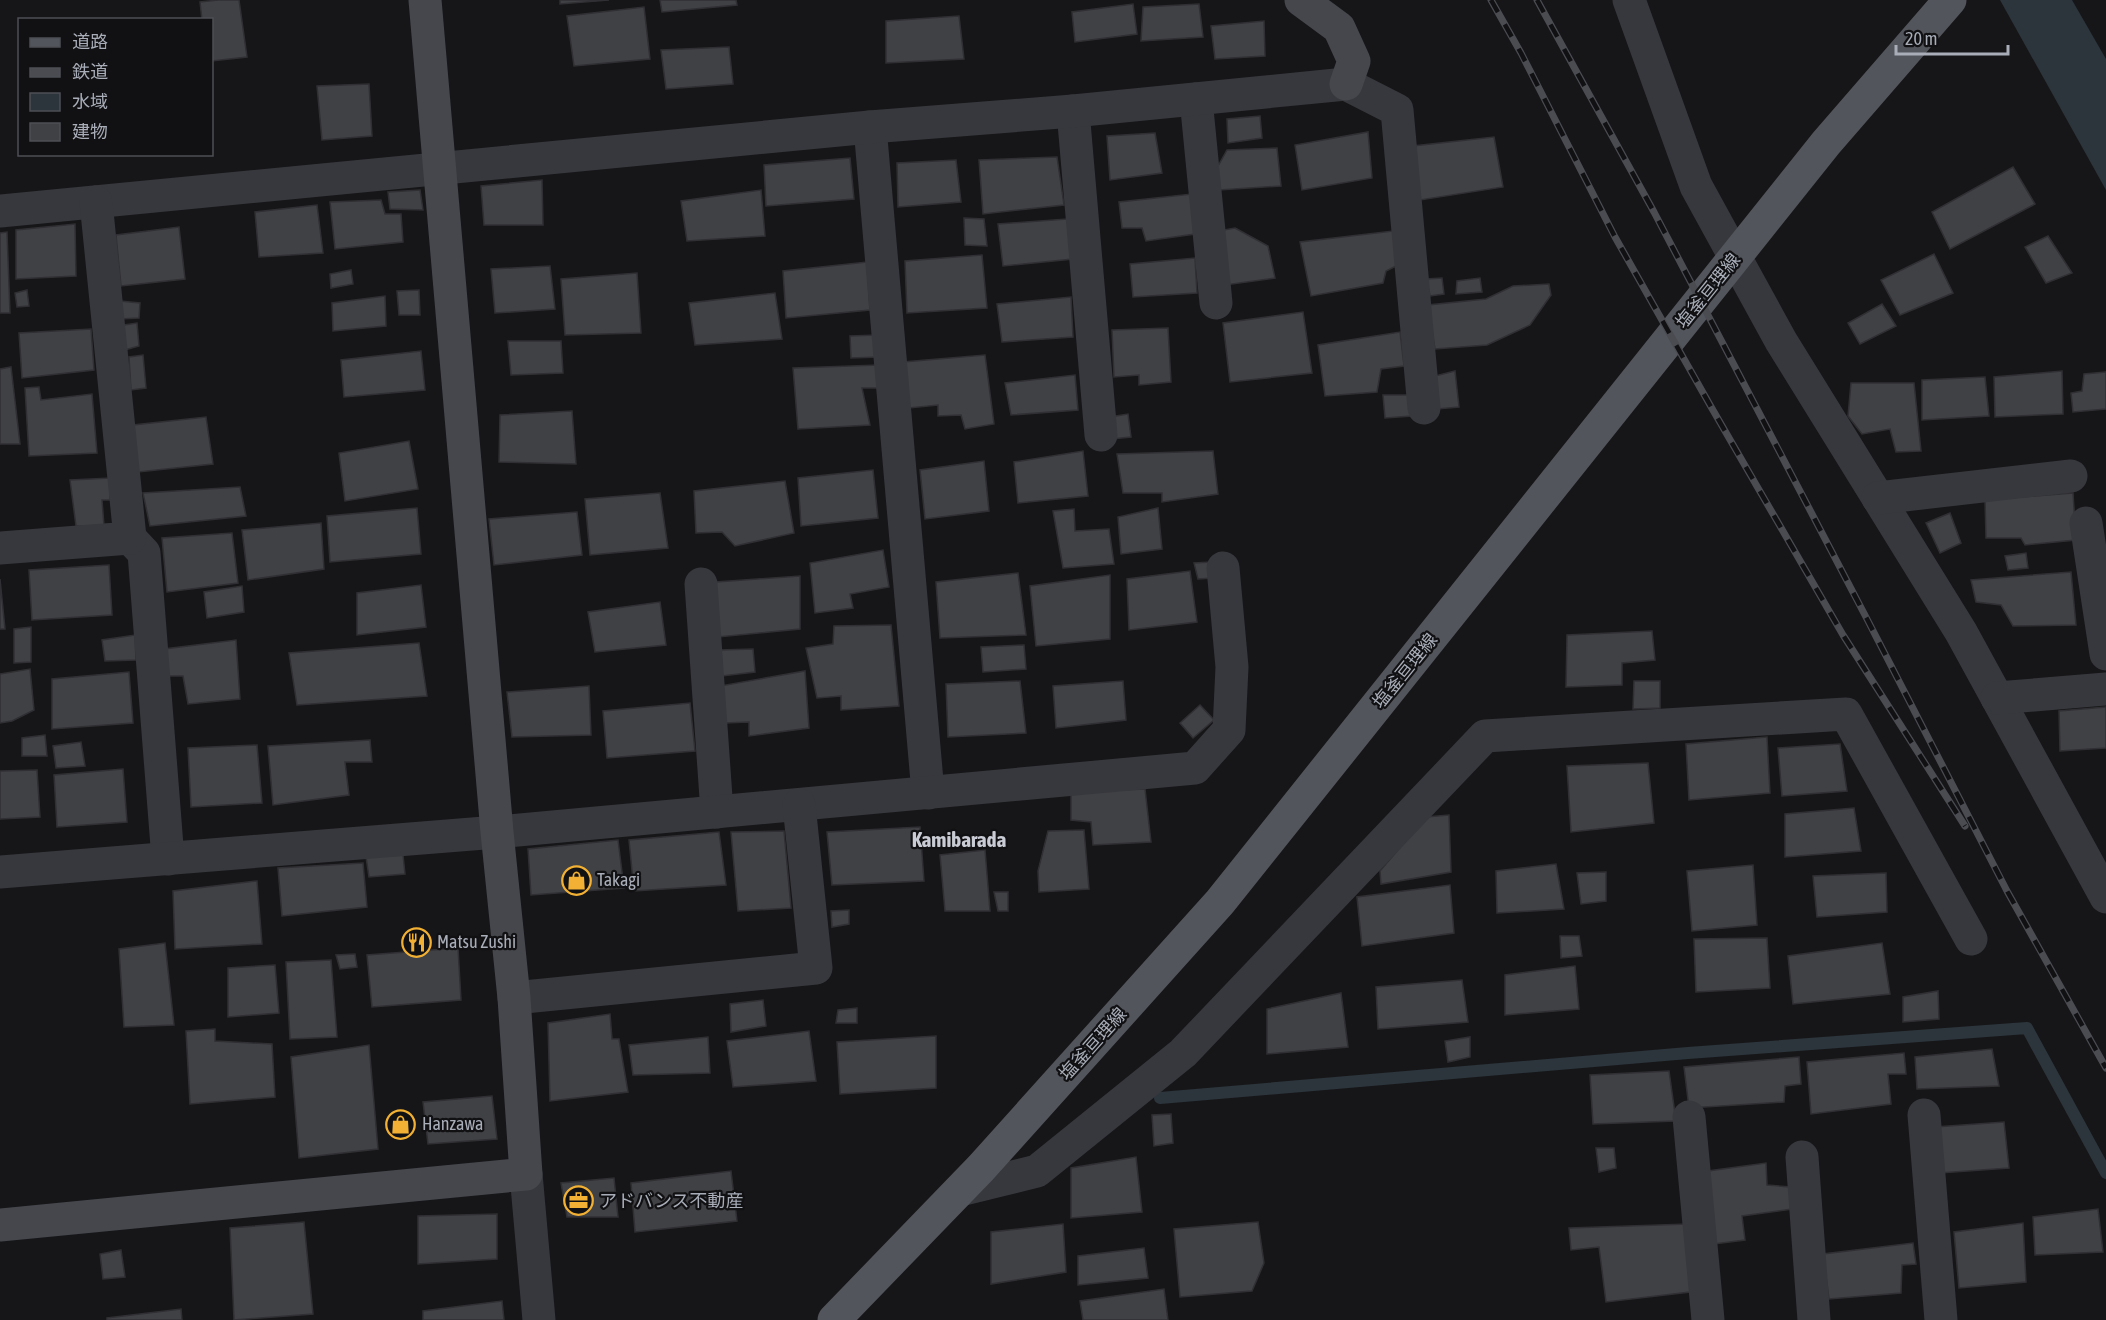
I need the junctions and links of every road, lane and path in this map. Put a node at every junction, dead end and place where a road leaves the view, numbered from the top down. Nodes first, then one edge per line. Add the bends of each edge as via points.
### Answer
1 (424, 0) edge
2 (1301, 0) edge
3 (1629, 0) edge
4 (1950, 0) edge
5 (1346, 84) junction
6 (1196, 99) junction
7 (1072, 111) junction
8 (870, 127) junction
9 (440, 170) junction
10 (96, 202) junction
11 (0, 212) edge
12 (1216, 303) dead end
13 (1424, 408) dead end
14 (1101, 435) dead end
15 (2070, 476) dead end
16 (1878, 498) junction
17 (2086, 523) dead end
18 (130, 538) junction
19 (0, 548) edge
20 (1223, 568) dead end
21 (701, 584) dead end
22 (2106, 654) edge
23 (2106, 689) edge
24 (1997, 698) junction
25 (928, 793) junction
26 (799, 805) junction
27 (717, 812) junction
28 (497, 832) junction
29 (168, 859) junction
30 (0, 872) edge
31 (2106, 897) edge
32 (1971, 939) dead end
33 (514, 998) junction
34 (1924, 1115) dead end
35 (1689, 1117) dead end
36 (1802, 1157) dead end
37 (526, 1174) junction
38 (960, 1190) junction
39 (0, 1224) edge
40 (539, 1320) edge
41 (834, 1320) edge
42 (1708, 1320) edge
43 (1814, 1320) edge
44 (1941, 1320) edge

1 - 9 street
2 - 5 street via 1339,28 1354,61
3 - 16 street via 1696,186 1782,341
4 - 38 main road, 塩釜亘理線 via 1826,143 1220,903
5 - 6 street
5 - 13 street via 1397,110
6 - 7 street
6 - 12 street
7 - 8 street
7 - 14 street
8 - 9 street
8 - 25 street
9 - 10 street
9 - 28 street
10 - 11 street
10 - 18 street
15 - 16 street
16 - 24 street
17 - 22 street
18 - 19 street
18 - 29 street via 144,553
20 - 25 street via 1232,667 1229,730 1196,768
21 - 27 street
23 - 24 street
24 - 31 street
25 - 26 street
26 - 27 street
26 - 33 street via 816,968
27 - 28 street
28 - 29 street
28 - 33 street
29 - 30 street
32 - 38 street via 1846,714 1485,736 1183,1053 1037,1171
33 - 37 street
34 - 44 street
35 - 42 street
36 - 43 street
37 - 39 street
37 - 40 street
38 - 41 main road, 塩釜亘理線

